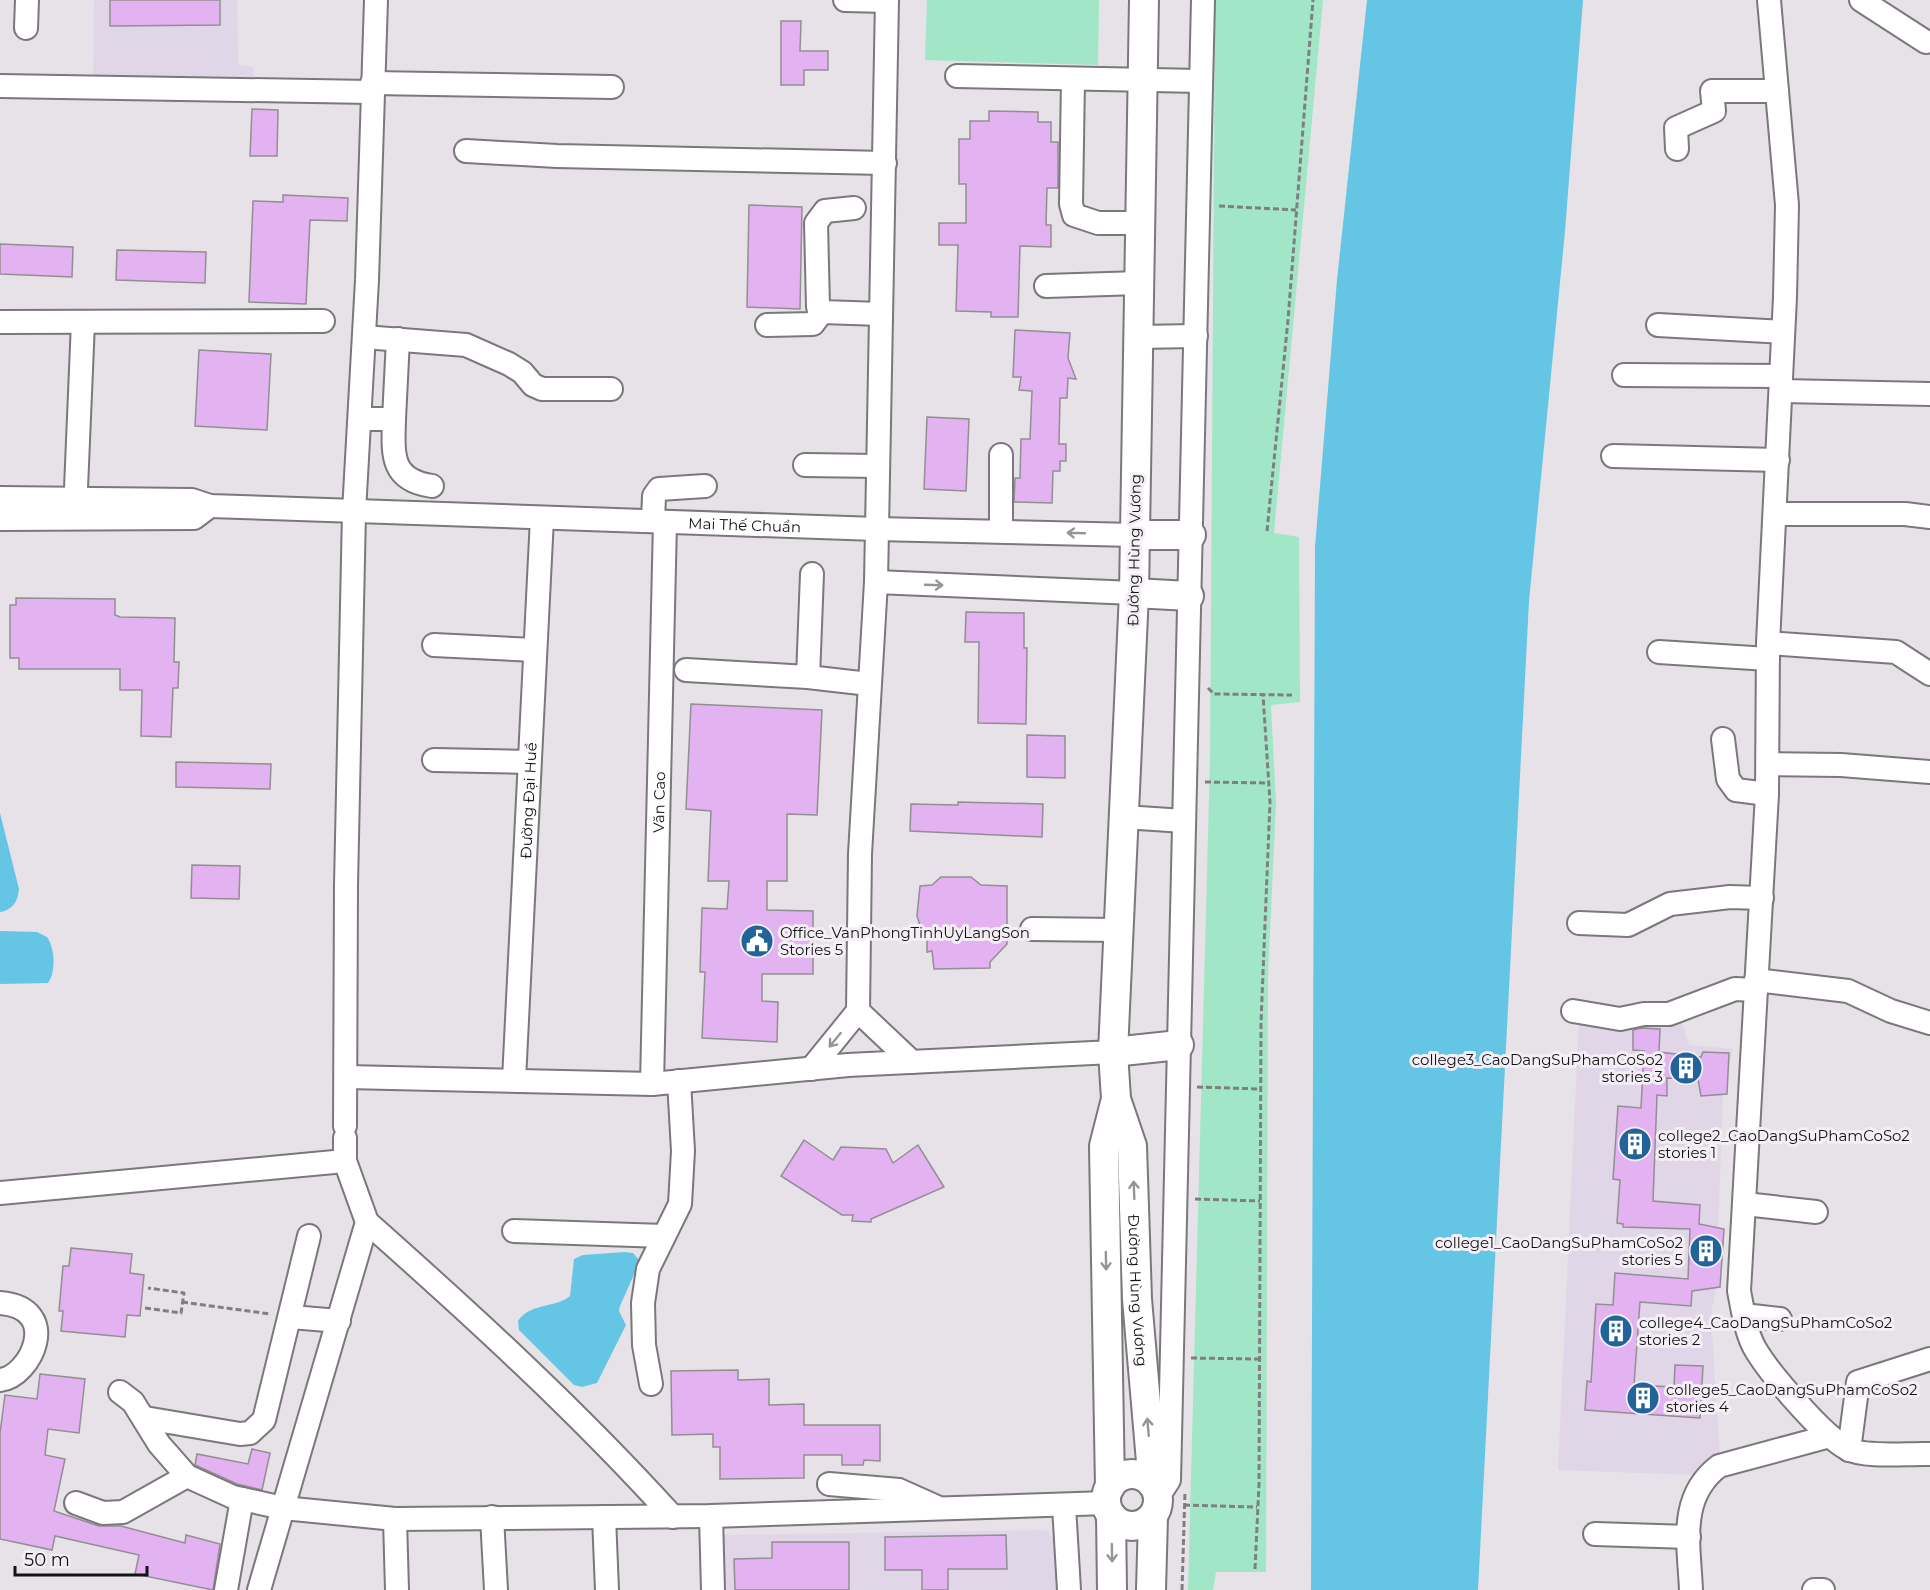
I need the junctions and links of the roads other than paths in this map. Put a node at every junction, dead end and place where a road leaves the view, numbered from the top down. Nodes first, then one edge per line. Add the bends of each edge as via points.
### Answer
1 (27, 0) edge
2 (376, 0) edge
3 (845, 0) edge
4 (1144, 0) edge
5 (1203, 0) edge
6 (1769, 0) edge
7 (1861, 0) edge
8 (887, 1) edge
9 (26, 28) dead end
10 (1926, 42) dead end
11 (957, 76) dead end
12 (1073, 79) junction
13 (1142, 81) junction
14 (1200, 81) junction
15 (0, 86) edge
16 (371, 87) junction
17 (612, 87) dead end
18 (1777, 91) junction
19 (1677, 149) dead end
20 (466, 151) dead end
21 (885, 163) junction
22 (854, 208) dead end
23 (1140, 223) junction
24 (1139, 283) junction
25 (1046, 286) dead end
26 (822, 312) junction
27 (881, 314) junction
28 (323, 321) dead end
29 (0, 322) edge
30 (83, 322) junction
31 (767, 325) dead end
32 (1658, 325) dead end
33 (1784, 332) junction
34 (1196, 336) junction
35 (364, 337) junction
36 (1138, 337) junction
37 (398, 339) junction
38 (1623, 375) dead end
39 (1781, 384) junction
40 (611, 388) dead end
41 (1930, 394) edge
42 (394, 418) junction
43 (360, 419) junction
44 (1001, 455) dead end
45 (1613, 456) dead end
46 (1778, 460) junction
47 (805, 465) dead end
48 (877, 466) junction
49 (432, 486) dead end
50 (705, 486) dead end
51 (0, 498) edge
52 (76, 509) junction
53 (354, 512) junction
54 (1775, 514) junction
55 (542, 518) junction
56 (1930, 518) edge
57 (0, 519) edge
58 (659, 522) junction
59 (876, 529) junction
60 (1001, 531) junction
61 (1135, 535) junction
62 (1191, 535) junction
63 (812, 574) dead end
64 (876, 582) junction
65 (1134, 593) junction
66 (1190, 596) junction
67 (434, 645) dead end
68 (535, 650) junction
69 (1768, 651) junction
70 (1659, 652) dead end
71 (686, 670) dead end
72 (1930, 674) edge
73 (808, 677) junction
74 (870, 684) junction
75 (1723, 739) dead end
76 (434, 760) dead end
77 (529, 762) junction
78 (1768, 764) junction
79 (1930, 772) edge
80 (1767, 794) junction
81 (1124, 817) junction
82 (1184, 821) junction
83 (1762, 898) junction
84 (1579, 923) dead end
85 (1032, 929) dead end
86 (1118, 930) junction
87 (1756, 985) junction
88 (858, 1011) junction
89 (1573, 1011) dead end
90 (1930, 1023) edge
91 (1179, 1045) junction
92 (1113, 1052) junction
93 (912, 1062) junction
94 (811, 1069) junction
95 (346, 1077) junction
96 (514, 1080) junction
97 (679, 1081) junction
98 (652, 1084) junction
99 (1116, 1099) junction
100 (345, 1161) junction
101 (0, 1193) edge
102 (1744, 1204) junction
103 (1816, 1212) dead end
104 (367, 1222) junction
105 (514, 1231) dead end
106 (309, 1236) dead end
107 (664, 1236) junction
108 (0, 1303) edge
109 (1744, 1315) junction
110 (291, 1317) junction
111 (1780, 1319) dead end
112 (339, 1321) junction
113 (1930, 1359) edge
114 (0, 1380) edge
115 (651, 1384) dead end
116 (120, 1392) dead end
117 (145, 1418) junction
118 (1830, 1436) junction
119 (1849, 1450) junction
120 (1930, 1454) edge
121 (187, 1476) junction
122 (829, 1484) dead end
123 (242, 1499) junction
124 (1162, 1501) junction
125 (1109, 1502) junction
126 (76, 1503) dead end
127 (1064, 1506) junction
128 (283, 1508) junction
129 (940, 1509) junction
130 (492, 1516) junction
131 (673, 1516) junction
132 (711, 1516) junction
133 (604, 1517) junction
134 (395, 1519) junction
135 (1595, 1534) dead end
136 (1689, 1538) junction
137 (226, 1590) edge
138 (259, 1590) edge
139 (397, 1590) edge
140 (496, 1590) edge
141 (607, 1590) edge
142 (713, 1590) edge
143 (1069, 1590) edge
144 (1112, 1590) edge
145 (1151, 1590) edge
146 (1691, 1590) edge
147 (1814, 1590) edge
148 (1823, 1590) edge

1 - 9 street
2 - 16 street
3 - 8 street
4 - 13 main road, Đường Hùng Vương
5 - 14 street
6 - 18 street
7 - 10 street
8 - 21 street
11 - 12 street
12 - 13 street
12 - 23 street via 1074,215 1098,223
13 - 14 street
13 - 23 main road, Đường Hùng Vương
14 - 34 street
15 - 16 street
16 - 17 street
16 - 35 street
18 - 19 street via 1712,91 1714,111 1676,128
18 - 33 street via 1787,205
20 - 21 street
21 - 27 street
22 - 26 street via 825,211 816,223 817,299
23 - 24 main road, Đường Hùng Vương
24 - 25 street
24 - 36 main road, Đường Hùng Vương
26 - 27 street
26 - 31 street via 813,324
27 - 48 street
28 - 30 street
29 - 30 street
30 - 52 street
32 - 33 street
33 - 39 street
34 - 36 street
34 - 62 street
35 - 37 street
35 - 43 street
36 - 61 main road, Đường Hùng Vương
37 - 40 street via 466,345 510,364 542,388
37 - 42 street
38 - 39 street
39 - 41 street
39 - 46 street
42 - 43 street
42 - 49 street via 394,456 398,468 417,484
43 - 53 street
44 - 60 street
45 - 46 street
46 - 54 street
47 - 48 street
48 - 59 street
50 - 58 street, Văn Cao via 659,489 654,496
51 - 52 street
52 - 53 street, Mai Thế Chuẩn via 192,500 210,506
52 - 57 street
53 - 55 street, Mai Thế Chuẩn
53 - 95 street
54 - 56 street via 1905,514
54 - 69 street
55 - 58 street, Mai Thế Chuẩn
55 - 68 street, Đường Đại Huề
58 - 59 street, Mai Thế Chuẩn
58 - 98 street, Văn Cao
59 - 60 street, Mai Thế Chuẩn
59 - 64 street
61 -> 60 street, Mai Thế Chuẩn
61 - 62 main road
61 - 65 main road, Đường Hùng Vương
62 - 66 street
63 - 73 street
64 -> 65 street
64 - 74 street
65 - 66 main road
65 - 81 main road, Đường Hùng Vương
66 - 82 street
67 - 68 street
68 - 77 street, Đường Đại Huề
69 - 70 street
69 - 72 street via 1896,652
69 - 78 street
71 - 73 street
73 - 74 street
74 - 88 street via 860,854
75 - 80 street via 1728,779 1736,790
76 - 77 street
77 - 96 street, Đường Đại Huề
78 - 79 street
78 - 80 street
80 - 83 street
81 - 82 street
81 - 86 main road, Đường Hùng Vương
82 - 91 street
83 - 84 street via 1730,897 1670,904 1628,925
83 - 87 street
85 - 86 street
86 - 92 main road, Đường Hùng Vương
87 - 89 street via 1669,1014 1620,1019
87 - 90 street via 1848,991
87 - 102 street
88 - 93 street
88 -> 94 street
91 - 92 main road
91 - 124 street via 1169,1480
92 - 93 street
92 - 99 main road, Đường Hùng Vương
93 - 94 street
94 - 97 street
95 - 96 street
95 - 100 street
96 - 98 street
97 - 98 street
97 - 107 street via 683,1151 680,1204
124 -> 99 main road, Đường Hùng Vương via 1137,1299 1132,1146
99 -> 125 main road, Đường Hùng Vương via 1104,1146
100 - 101 street
100 - 104 street
102 - 103 street
102 - 109 street via 1739,1291
104 - 112 street
104 - 131 street via 608,1444
105 - 107 street
106 - 110 street
107 - 115 street via 648,1269 643,1303
108 - 114 street via 26,1310 37,1331 36,1343 15,1375
109 - 111 street
109 - 118 street via 1756,1352
110 - 112 street
110 - 117 street via 264,1420 250,1433
112 - 128 street
113 - 119 street via 1858,1382
116 - 117 street
117 - 121 street via 159,1444
118 - 119 street
118 - 136 street via 1719,1466 1695,1491 1689,1514
119 - 120 street
121 - 123 street
121 - 126 street via 123,1512 103,1513
122 - 129 street via 899,1490
123 - 128 street
123 - 137 street
124 - 125 main road via 1136,1526 1127,1526
124 - 125 main road via 1136,1474 1117,1479
124 - 145 main road, Đường Hùng Vương
125 - 127 street
125 -> 144 main road, Đường Hùng Vương
127 - 129 street
127 - 143 street
128 - 134 street
128 - 138 street
129 - 132 street
130 - 133 street
130 - 134 street
130 - 140 street
131 - 132 street
131 - 133 street
132 - 142 street
133 - 141 street
134 - 139 street
135 - 136 street
136 - 146 street
147 - 148 street

